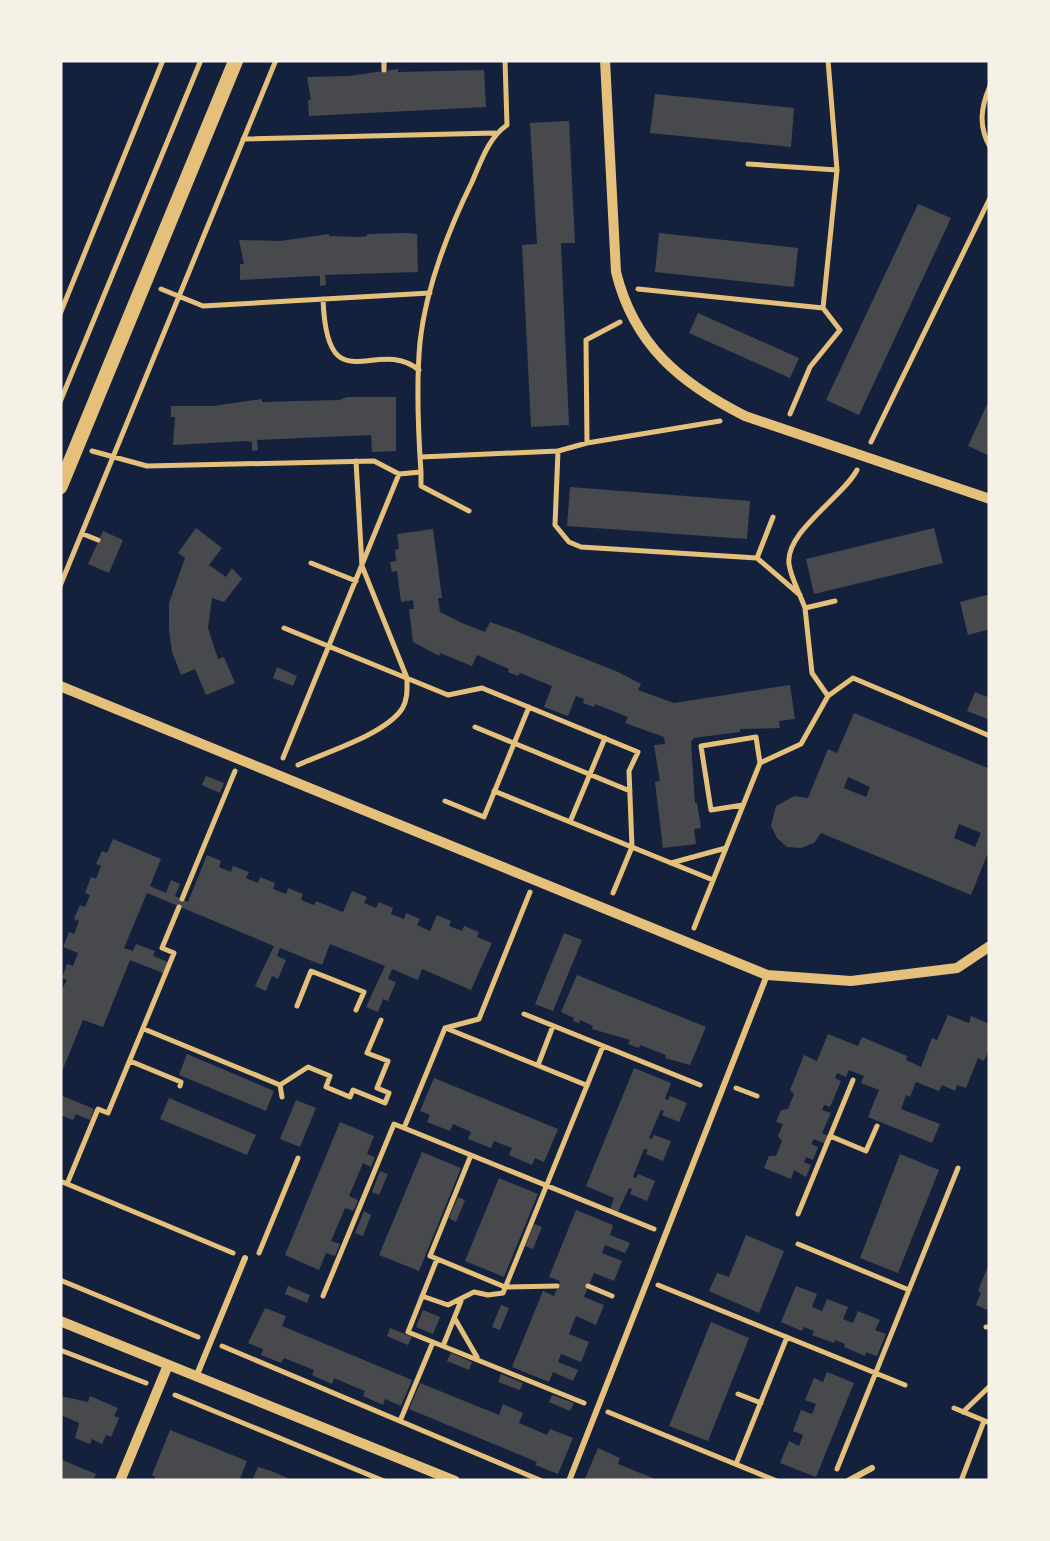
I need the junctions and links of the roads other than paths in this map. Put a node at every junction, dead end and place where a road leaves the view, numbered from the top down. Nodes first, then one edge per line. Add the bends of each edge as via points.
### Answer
1 (236, 60) edge
2 (605, 60) edge
3 (60, 487) edge
4 (990, 499) edge
5 (60, 686) edge
6 (990, 946) edge
7 (767, 975) junction
8 (245, 1258) road end
9 (60, 1321) edge
10 (168, 1365) junction
11 (196, 1377) junction
12 (872, 1468) dead end
13 (120, 1481) edge
14 (455, 1481) edge
15 (569, 1481) edge
16 (848, 1481) edge

1 - 3 street
2 - 4 street via 616,272 643,337 672,370 745,416
5 - 7 street
6 - 7 street via 957,968 851,981
7 - 15 lane
8 - 11 lane
9 - 10 street
10 - 11 street
10 - 13 street
11 - 14 street
12 - 16 lane

